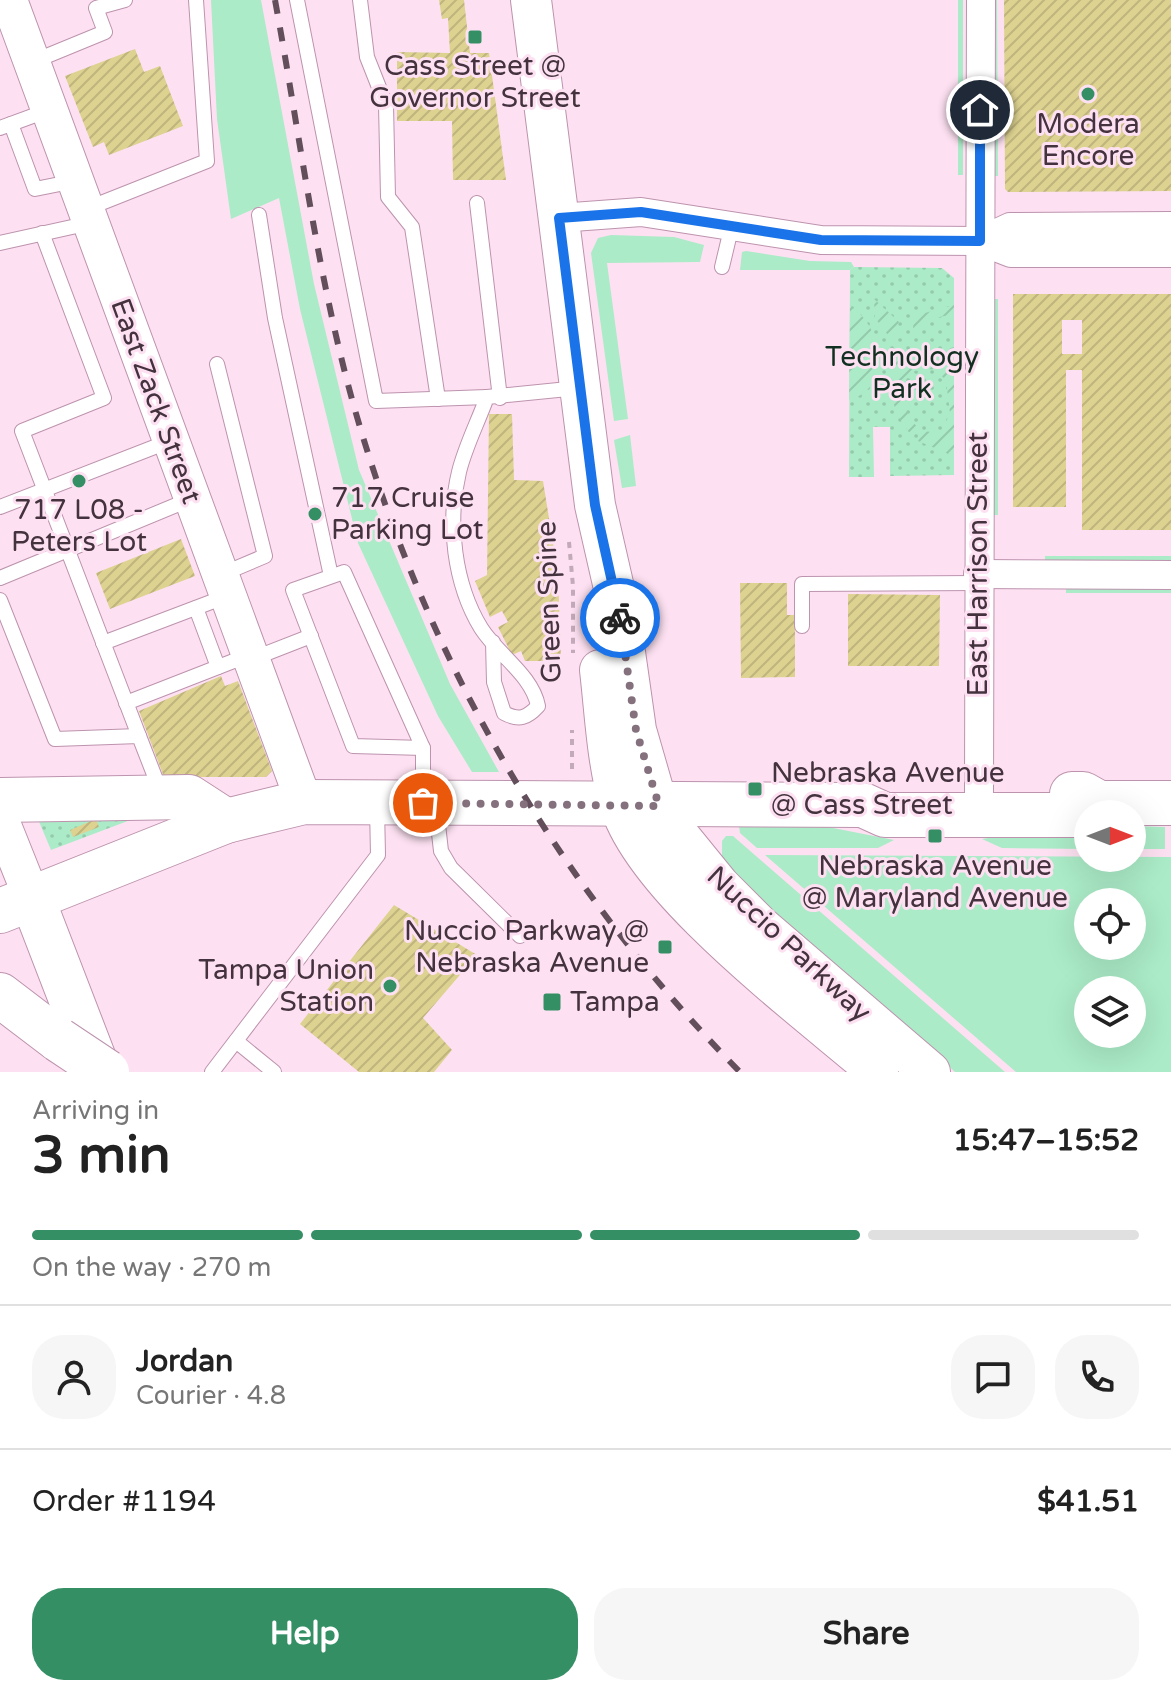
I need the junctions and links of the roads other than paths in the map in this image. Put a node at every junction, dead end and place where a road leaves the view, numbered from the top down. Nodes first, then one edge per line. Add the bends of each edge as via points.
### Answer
1 (9, 0) edge
2 (125, 0) edge
3 (196, 0) edge
4 (297, 0) edge
5 (360, 0) edge
6 (531, 0) edge
7 (981, 0) edge
8 (32, 62) junction
9 (49, 110) junction
10 (6, 126) edge
11 (477, 203) dead end
12 (84, 204) junction
13 (259, 215) dead end
14 (559, 218) junction
15 (732, 225) junction
16 (1171, 226) edge
17 (42, 233) junction
18 (980, 241) junction
19 (0, 243) edge
20 (1171, 253) edge
21 (722, 267) dead end
22 (217, 364) dead end
23 (580, 388) junction
24 (494, 398) junction
25 (438, 399) junction
26 (170, 441) junction
27 (44, 490) junction
28 (191, 499) junction
29 (0, 507) edge
30 (67, 550) junction
31 (1171, 575) edge
32 (331, 576) junction
33 (0, 578) edge
34 (978, 579) junction
35 (214, 593) junction
36 (0, 600) edge
37 (802, 626) dead end
38 (311, 636) junction
39 (493, 642) junction
40 (103, 643) junction
41 (239, 660) junction
42 (126, 703) junction
43 (139, 736) junction
44 (423, 748) junction
45 (979, 793) junction
46 (162, 797) junction
47 (0, 800) edge
48 (1094, 800) edge
49 (304, 802) junction
50 (377, 802) junction
51 (430, 803) junction
52 (1146, 803) edge
53 (1171, 803) edge
54 (639, 805) junction
55 (863, 805) junction
56 (1074, 815) edge
57 (0, 818) edge
58 (226, 821) junction
59 (16, 904) edge
60 (520, 936) dead end
61 (0, 995) edge
62 (0, 1007) edge
63 (59, 1040) junction
64 (236, 1041) junction
65 (99, 1072) edge
66 (107, 1072) edge
67 (212, 1072) edge
68 (274, 1072) edge
69 (878, 1072) edge
70 (930, 1072) edge

1 - 8 street, East Zack Street
2 - 8 lane via 96,8 105,32
3 - 12 lane via 207,161
4 - 25 lane via 376,401
5 - 25 lane via 367,57 386,105 388,197 412,227
6 - 14 main road
7 - 18 street, East Harrison Street
8 - 9 street, East Zack Street
9 - 10 lane
9 - 12 street, East Zack Street
10 - 12 lane via 35,189
11 - 24 lane
12 - 17 lane
12 - 26 street, East Zack Street
13 - 32 lane via 275,318
14 - 15 street via 641,212
14 - 23 main road
15 - 18 street via 821,240
15 - 21 lane
16 - 18 street via 1010,227
17 - 19 lane
17 - 27 lane via 104,398 22,431
18 - 20 street via 1011,253
18 - 34 street, East Harrison Street
22 - 35 lane via 265,556
23 - 24 lane
23 - 54 main road via 581,516 597,637
24 - 25 lane
24 - 39 lane via 459,472 453,518 455,561 481,627
26 - 27 lane
26 - 28 street, East Zack Street
27 - 29 lane
27 - 30 lane
28 - 30 lane
28 - 35 street, East Zack Street
30 - 33 lane
30 - 40 lane
31 - 34 street
32 - 38 lane via 293,590
32 - 44 lane via 344,572
34 - 37 lane via 802,584
34 - 45 street, East Harrison Street
35 - 40 lane
35 - 41 street, East Zack Street
36 - 43 lane via 55,739
38 - 41 lane
38 - 44 lane via 353,746
39 - 39 lane via 535,690 538,706 528,716 514,719 504,713 494,682
40 - 42 lane
41 - 42 lane
41 - 49 street, East Zack Street
42 - 43 lane
43 - 46 lane
44 - 51 lane
45 - 48 main road via 1083,794
45 - 55 main road via 883,792
46 - 47 main road
46 - 58 main road via 189,797
49 - 50 main road
49 - 58 main road
50 - 51 main road
50 - 64 lane via 378,855
51 - 54 main road
51 - 60 lane via 441,851 451,868
52 - 53 main road
54 - 55 main road
54 - 69 main road, Nuccio Parkway via 651,862 689,907
54 - 70 main road, Nuccio Parkway via 761,927
55 - 56 main road via 885,815
57 - 59 street
58 - 59 main road
59 - 65 main road
61 - 63 main road
62 - 63 main road
63 - 66 main road, bridge
64 - 67 lane
64 - 68 lane

